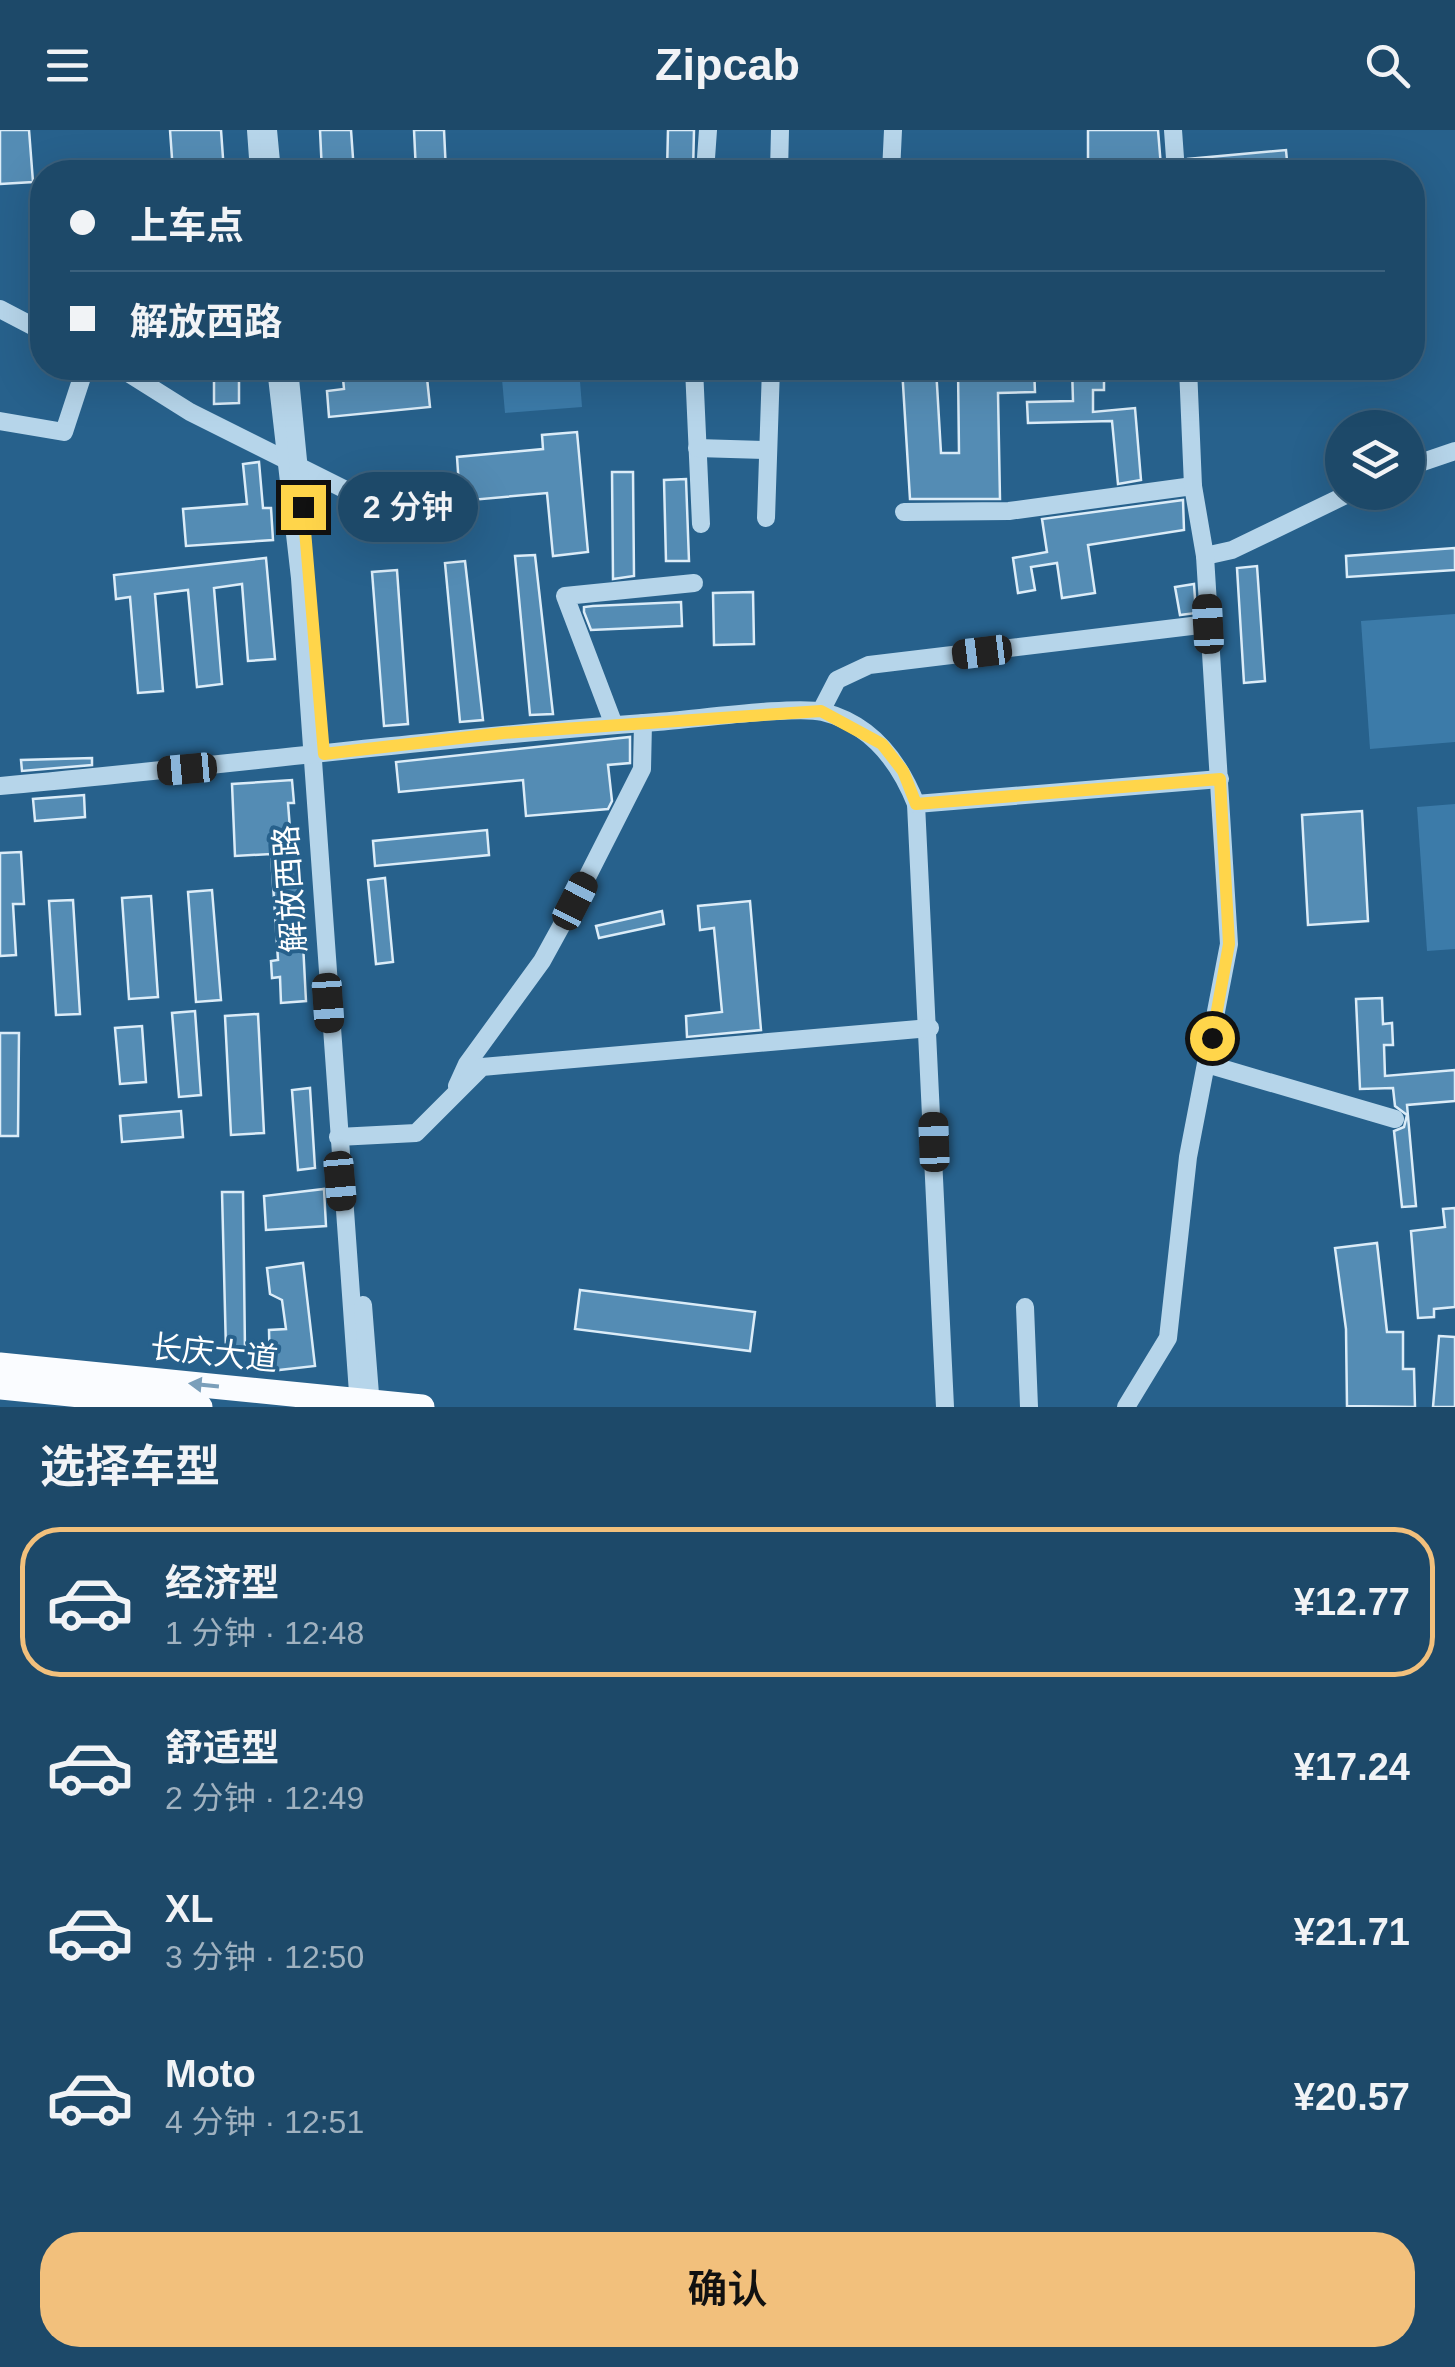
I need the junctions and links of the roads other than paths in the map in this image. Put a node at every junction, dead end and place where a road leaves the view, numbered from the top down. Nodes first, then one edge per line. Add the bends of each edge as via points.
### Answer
1 (256, 130) edge
2 (268, 130) edge
3 (708, 130) edge
4 (780, 130) edge
5 (893, 130) edge
6 (1174, 130) edge
7 (258, 160) edge
8 (271, 160) edge
9 (707, 160) edge
10 (779, 160) edge
11 (892, 160) edge
12 (1175, 160) edge
13 (2, 315) edge
14 (30, 326) edge
15 (81, 380) edge
16 (139, 380) edge
17 (278, 380) edge
18 (289, 380) edge
19 (694, 380) edge
20 (771, 380) edge
21 (1189, 380) edge
22 (0, 421) edge
23 (697, 448) junction
24 (768, 450) junction
25 (1455, 450) edge
26 (1425, 461) edge
27 (291, 462) junction
28 (1193, 486) junction
29 (354, 494) dead end
30 (1325, 505) edge
31 (904, 512) dead end
32 (766, 518) dead end
33 (701, 524) dead end
34 (1205, 556) junction
35 (694, 583) dead end
36 (1208, 624) junction
37 (821, 711) junction
38 (643, 724) junction
39 (614, 725) junction
40 (318, 755) junction
41 (1220, 779) junction
42 (0, 786) edge
43 (916, 804) junction
44 (930, 1028) junction
45 (1207, 1064) junction
46 (452, 1097) junction
47 (1395, 1119) dead end
48 (344, 1136) junction
49 (1025, 1307) dead end
50 (0, 1365) edge
51 (0, 1387) edge
52 (364, 1404) edge
53 (200, 1407) edge
54 (422, 1407) edge
55 (945, 1407) edge
56 (1029, 1407) edge
57 (1126, 1407) edge

1 - 7 street
2 - 8 street
3 - 9 street
4 - 10 street
5 - 11 street
6 - 12 street
13 - 14 street
15 - 22 street via 64,432
16 - 27 street
17 - 27 street, 解放西路
18 - 27 street, 解放西路
19 - 23 street
20 - 24 street
21 - 28 street
23 - 24 street
23 - 33 street
24 - 32 street
25 - 26 street
27 - 29 street
27 - 40 street, 解放西路 via 312,578
28 - 31 street via 1010,511
28 - 34 street
30 - 34 street via 1232,550
34 - 36 street
35 - 39 street via 565,596
36 - 37 street via 869,665 838,680
36 - 41 street
37 - 38 street
37 - 43 street via 882,744
38 - 39 street
38 - 46 street via 642,769 575,901 542,961 466,1064
39 - 40 street
40 - 42 street
40 - 48 street, 解放西路
41 - 43 street
41 - 45 street via 1229,944
43 - 44 street
44 - 46 street via 482,1067
44 - 55 street
45 - 47 street
45 - 57 street via 1188,1158 1168,1338
46 - 48 street via 416,1133
48 - 52 street, 解放西路
49 - 56 street
52 -> 50 main road, 长庆大道
51 - 53 main road, 长庆大道
52 - 54 main road, 长庆大道

